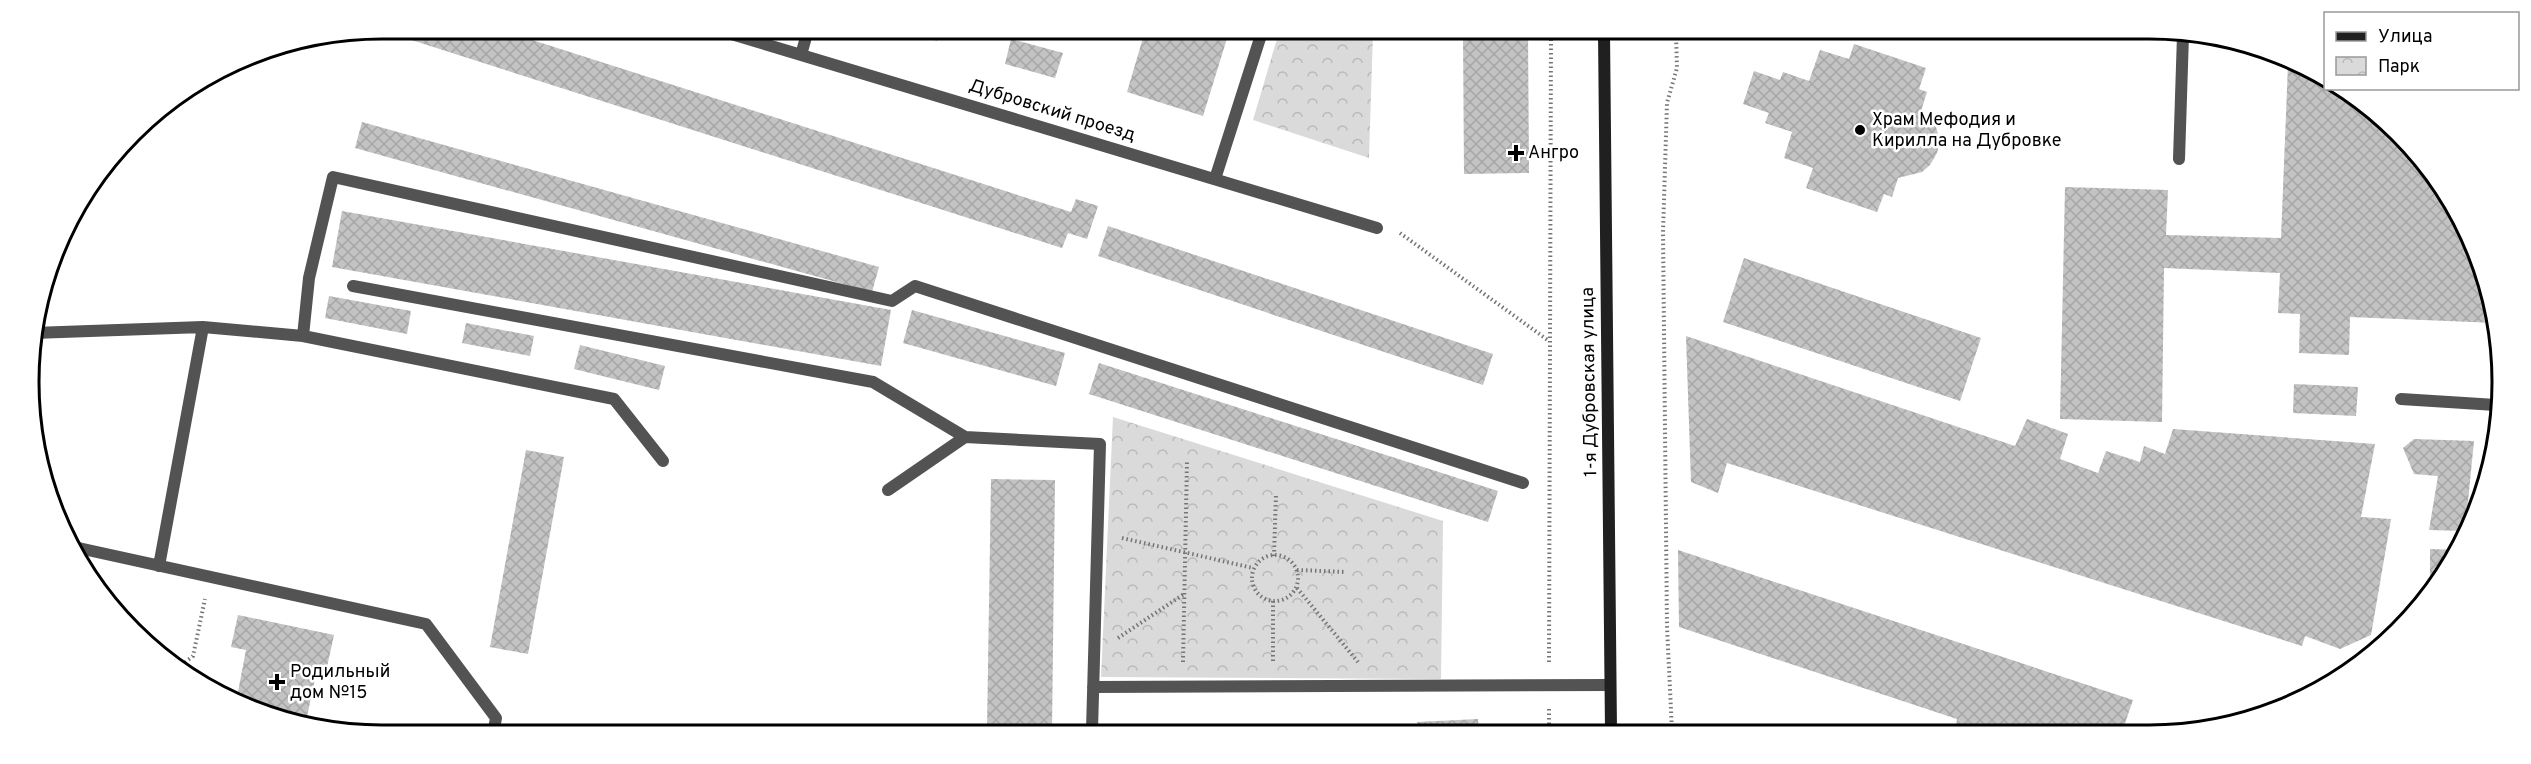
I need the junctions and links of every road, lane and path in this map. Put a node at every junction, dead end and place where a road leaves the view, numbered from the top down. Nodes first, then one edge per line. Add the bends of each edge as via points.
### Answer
1 (748, 39) edge
2 (805, 39) edge
3 (1260, 39) edge
4 (1551, 39) edge
5 (1604, 39) edge
6 (1676, 39) edge
7 (2183, 41) edge
8 (801, 55) junction
9 (2179, 159) dead end
10 (1215, 179) junction
11 (1377, 228) dead end
12 (1398, 232) dead end
13 (353, 286) dead end
14 (203, 327) junction
15 (43, 333) edge
16 (303, 336) junction
17 (1550, 342) junction
18 (2401, 399) dead end
19 (2491, 405) edge
20 (965, 437) junction
21 (663, 461) dead end
22 (1187, 461) dead end
23 (1523, 483) dead end
24 (888, 490) dead end
25 (1276, 494) dead end
26 (1098, 533) junction
27 (82, 549) edge
28 (1185, 553) junction
29 (1274, 556) junction
30 (159, 566) junction
31 (1253, 568) junction
32 (1298, 570) junction
33 (1346, 573) dead end
34 (209, 577) junction
35 (1550, 585) dead end
36 (1297, 588) junction
37 (1184, 594) junction
38 (1273, 601) junction
39 (1112, 642) dead end
40 (185, 663) edge
41 (1182, 686) junction
42 (1274, 686) junction
43 (1378, 686) junction
44 (1610, 686) junction
45 (1093, 687) junction
46 (495, 725) edge
47 (1092, 725) edge
48 (1611, 725) edge
49 (1672, 725) edge

1 - 8 lane, Дубровский проезд
2 - 8 lane
3 - 10 lane
4 - 17 path
5 - 44 main road, 1-я Дубровская улица
6 - 49 path via 1677,68 1667,103 1662,233
7 - 9 lane
8 - 10 lane, Дубровский проезд
10 - 11 lane, Дубровский проезд
12 - 17 path
13 - 20 lane via 873,382
14 - 15 lane
14 - 16 lane
14 - 30 lane
16 - 21 lane via 614,399
16 - 23 lane via 309,278 333,177 892,301 915,286
17 - 35 path
18 - 19 lane
20 - 24 lane
20 - 26 lane via 1100,444
22 - 28 path
25 - 29 path
26 - 28 path
26 - 45 lane
27 - 30 lane
28 - 31 path
28 - 37 path
29 - 31 path via 1266,556
29 - 32 path via 1285,556
30 - 34 lane
31 - 38 path via 1252,587 1265,601
32 - 33 path
32 - 36 path
34 - 40 path via 193,656
34 - 46 lane via 426,624 496,718
36 - 38 path via 1284,601
36 - 43 path
37 - 39 path
37 - 41 path
38 - 42 path
41 - 42 lane
41 - 45 lane
42 - 43 lane
43 - 44 lane
44 - 48 main road, 1-я Дубровская улица
45 - 47 lane

